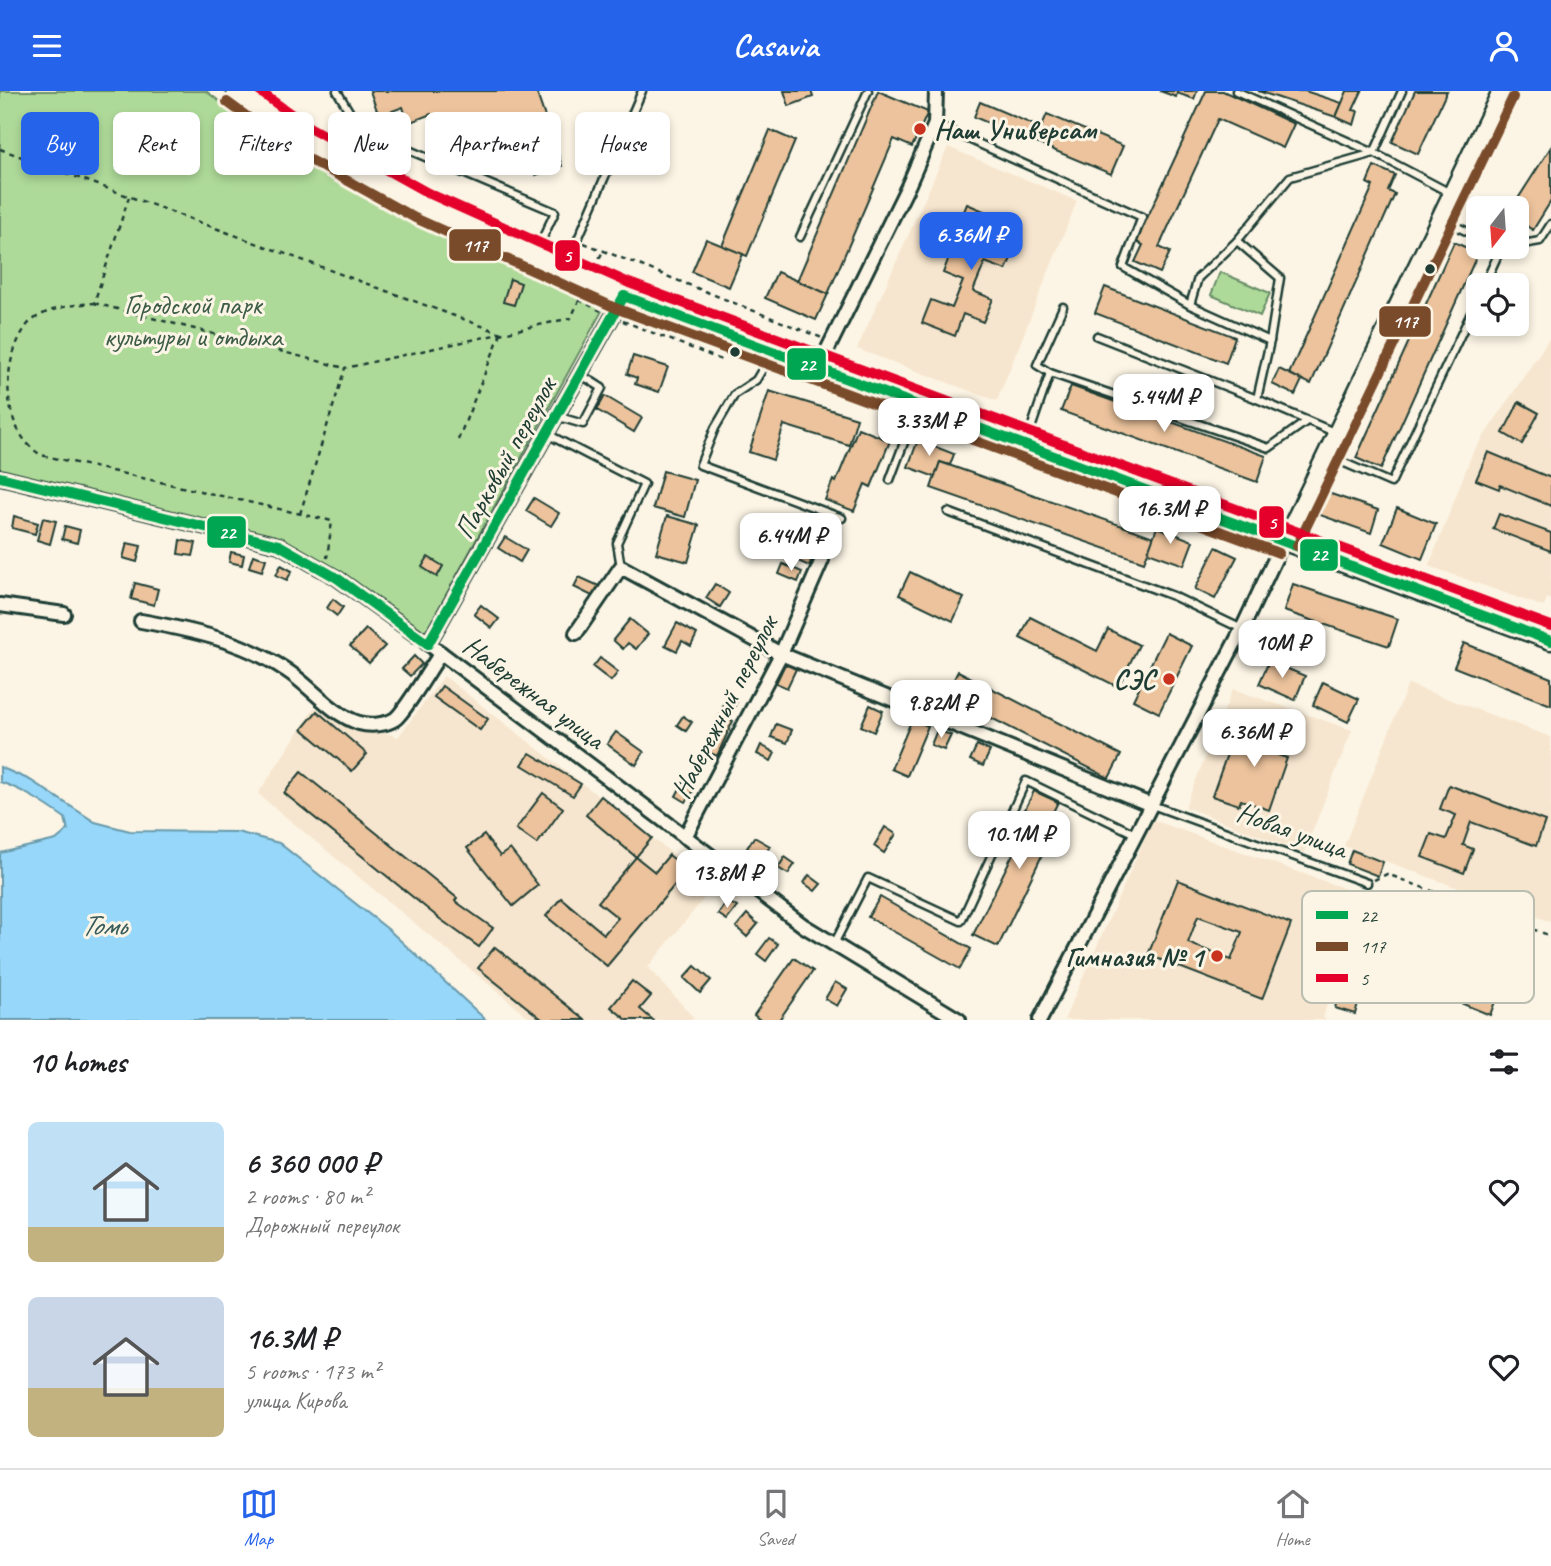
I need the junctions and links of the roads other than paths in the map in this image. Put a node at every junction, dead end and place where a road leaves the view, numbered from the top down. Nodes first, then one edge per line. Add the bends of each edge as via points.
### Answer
1 (235, 91) edge
2 (337, 91) edge
3 (642, 91) edge
4 (867, 91) edge
5 (936, 91) edge
6 (1236, 91) edge
7 (1402, 91) edge
8 (1500, 91) edge
9 (934, 124) junction
10 (1374, 153) junction
11 (1452, 194) junction
12 (1440, 219) junction
13 (1551, 224) edge
14 (1466, 231) edge
15 (800, 237) dead end
16 (1237, 241) junction
17 (1530, 243) edge
18 (534, 255) junction
19 (565, 269) junction
20 (624, 296) junction
21 (1190, 305) junction
22 (1063, 307) dead end
23 (1466, 324) edge
24 (1097, 336) dead end
25 (1270, 341) junction
26 (773, 352) junction
27 (818, 369) junction
28 (1050, 373) junction
29 (580, 374) junction
30 (1257, 399) junction
31 (917, 406) junction
32 (556, 416) junction
33 (1307, 421) junction
34 (1334, 432) junction
35 (547, 434) junction
36 (1026, 445) junction
37 (1324, 454) junction
38 (0, 477) edge
39 (890, 479) dead end
40 (948, 512) dead end
41 (842, 519) dead end
42 (1284, 540) junction
43 (822, 560) dead end
44 (621, 567) junction
45 (0, 605) edge
46 (64, 614) dead end
47 (141, 621) dead end
48 (1242, 629) junction
49 (576, 633) dead end
50 (1551, 641) edge
51 (428, 644) junction
52 (441, 653) junction
53 (781, 654) junction
54 (1151, 804) junction
55 (1135, 834) junction
56 (685, 837) junction
57 (1367, 883) road end
58 (834, 944) junction
59 (958, 1020) edge
60 (1040, 1020) edge

1 - 18 main road via 301,139 422,206
2 - 18 lane via 352,116 371,134 555,212
3 - 19 lane
4 - 15 lane
5 - 9 street
6 - 10 lane
7 - 10 lane
8 - 11 street
9 - 21 lane via 1142,217 1123,267
9 - 27 street
10 - 11 lane
10 - 16 lane via 1290,177
11 - 12 street
12 - 14 lane
12 - 34 street
13 - 17 lane via 1540,241
16 - 21 lane via 1198,278
16 - 25 lane via 1280,278
18 - 19 main road
19 - 20 main road
20 - 26 main road
20 - 29 street, Парковый переулок
21 - 25 lane
22 - 28 lane via 1037,365
23 - 37 lane via 1391,483
24 - 30 lane
25 - 30 lane
26 - 27 main road
26 - 41 lane via 755,380 735,394 700,465
27 - 31 main road
28 - 33 lane via 1269,448
28 - 36 lane
29 - 32 street, Парковый переулок
29 - 32 lane via 602,388 583,424
30 - 33 lane
31 - 36 main road
31 - 39 lane
32 - 35 street, Парковый переулок
33 - 34 lane
34 - 37 street
35 - 44 lane via 644,484 617,543
35 - 51 street, Парковый переулок
36 - 42 main road
37 - 42 street
38 - 51 street, Набережная улица via 279,545
40 - 48 lane via 1173,596
42 - 48 street
42 - 50 main road
43 - 53 street, Набережный переулок
44 - 49 street
44 - 53 street, Новая улица
45 - 46 street
47 - 52 street via 227,641 286,670 346,717 362,724 380,725 396,718
48 - 54 street
51 - 52 street, Набережная улица
52 - 56 street, Набережная улица
53 - 54 street, Новая улица
53 - 56 street, Набережный переулок
54 - 55 street
54 - 57 lane, Новая улица
55 - 58 lane via 1026,781 961,921 868,878
55 - 60 street
56 - 58 street, Набережная улица
58 - 59 street, Набережная улица

